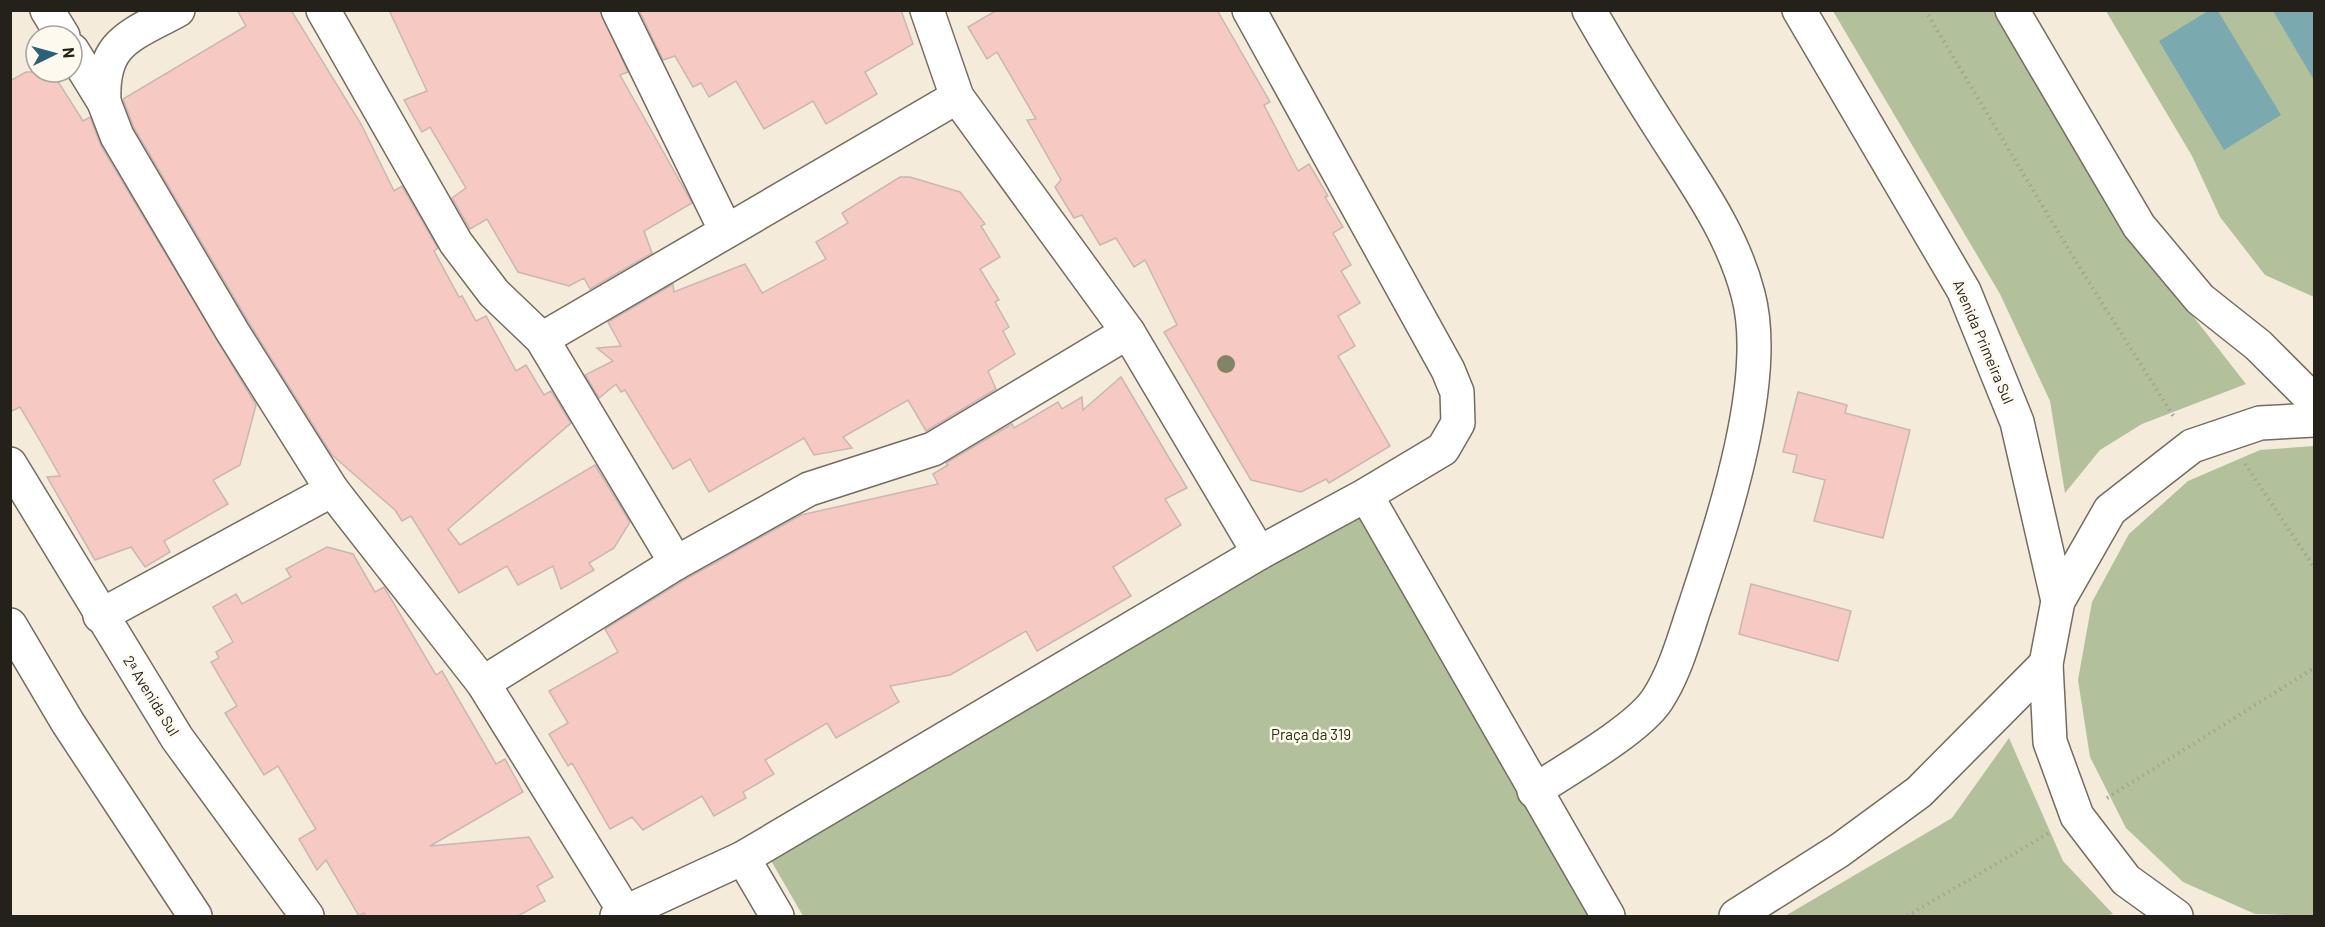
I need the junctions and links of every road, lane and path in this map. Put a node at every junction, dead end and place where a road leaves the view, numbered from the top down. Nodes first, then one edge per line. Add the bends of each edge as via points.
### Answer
1 (47, 10) edge
2 (178, 10) edge
3 (323, 10) edge
4 (618, 10) edge
5 (927, 10) edge
6 (1249, 10) edge
7 (1589, 10) edge
8 (1799, 10) edge
9 (1925, 10) edge
10 (2012, 10) edge
11 (56, 24) edge
12 (84, 70) edge
13 (957, 98) junction
14 (104, 102) junction
15 (726, 231) junction
16 (1128, 332) junction
17 (542, 339) junction
18 (2314, 402) edge
19 (2314, 420) edge
20 (2192, 446) junction
21 (2243, 461) dead end
22 (10, 465) edge
23 (332, 490) junction
24 (1366, 495) junction
25 (1259, 553) junction
26 (676, 563) junction
27 (2314, 567) edge
28 (2058, 601) junction
29 (100, 616) junction
30 (10, 625) edge
31 (2046, 664) junction
32 (2314, 668) edge
33 (483, 683) junction
34 (1534, 791) junction
35 (2077, 816) junction
36 (743, 858) junction
37 (621, 914) edge
38 (1609, 915) edge
39 (195, 916) edge
40 (307, 916) edge
41 (777, 916) edge
42 (1736, 916) edge
43 (1907, 916) edge
44 (2176, 916) edge

1 - 11 street
2 - 14 street via 122,41 103,76
3 - 17 street via 456,243 494,293
4 - 15 street
5 - 13 street
6 - 24 street via 1457,392 1458,423 1443,449
7 - 34 street via 1727,232 1749,295 1754,339 1749,400 1732,483 1673,669 1657,701 1634,722
8 - 28 street, Avenida Primeira Sul via 1964,291 2017,422
9 - 20 path
10 - 18 street via 2139,226 2200,299 2258,345
12 - 14 street
13 - 15 street
13 - 16 street
14 - 23 street via 123,146
15 - 17 street
16 - 25 street
16 - 26 street via 933,449 809,489
17 - 26 street
19 - 20 street via 2260,423
20 - 28 street via 2110,510
21 - 27 path
22 - 29 street, 2ᵃ Avenida Sul
23 - 29 street
23 - 33 street
24 - 25 street
24 - 34 street
25 - 36 street
26 - 33 street
28 - 31 street
29 - 40 street, 2ᵃ Avenida Sul via 177,738
30 - 39 street via 68,723
31 - 35 street via 2050,742
31 - 42 street via 1919,792 1840,850
32 - 35 path
33 - 37 street
34 - 38 street
35 - 43 path
35 - 44 street via 2126,880
36 - 37 street
36 - 41 street

